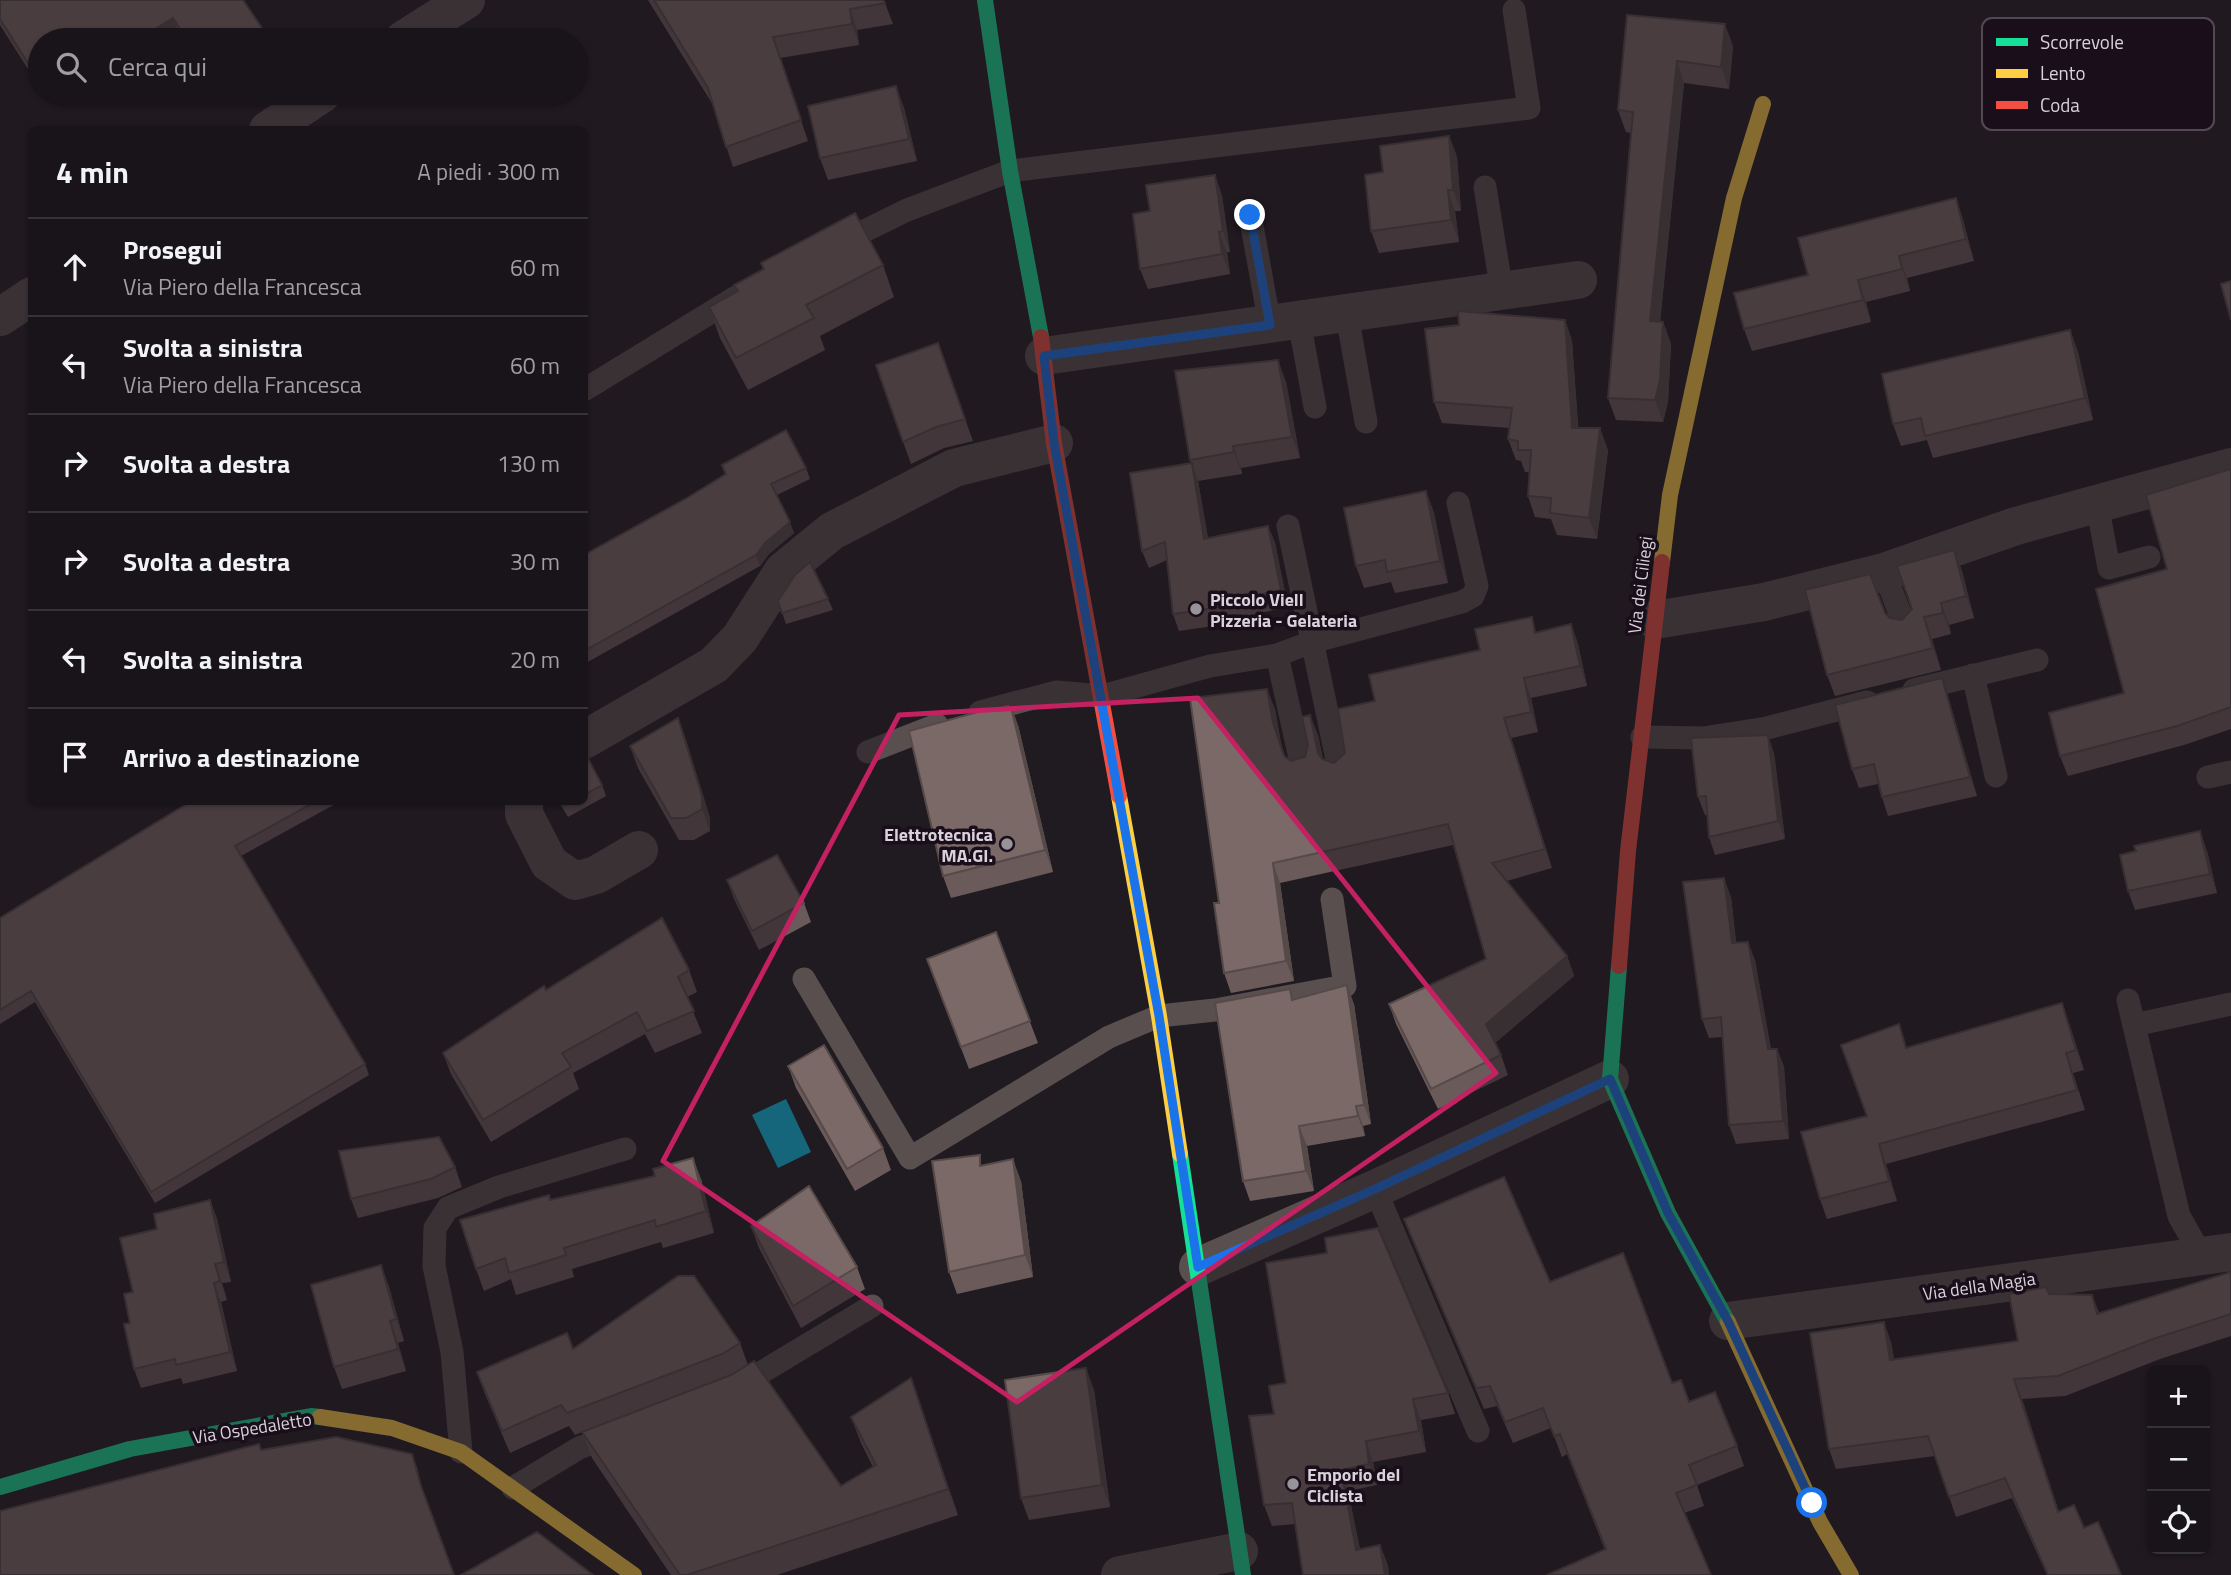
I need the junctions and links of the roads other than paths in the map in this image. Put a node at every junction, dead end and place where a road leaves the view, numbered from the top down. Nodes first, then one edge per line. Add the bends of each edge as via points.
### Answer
1 (466, 0) edge
2 (985, 0) edge
3 (1514, 10) dead end
4 (422, 28) edge
5 (1763, 104) dead end
6 (305, 105) edge
7 (274, 126) edge
8 (1010, 171) junction
9 (1485, 187) dead end
10 (1250, 215) dead end
11 (815, 255) edge
12 (1578, 280) dead end
13 (758, 285) edge
14 (1502, 292) junction
15 (28, 299) edge
16 (1347, 314) junction
17 (0, 317) edge
18 (1285, 323) junction
19 (1044, 356) junction
20 (588, 388) edge
21 (1315, 407) dead end
22 (1366, 422) dead end
23 (1054, 443) junction
24 (2231, 467) edge
25 (1458, 503) dead end
26 (2097, 503) junction
27 (1287, 526) dead end
28 (2149, 557) dead end
29 (1884, 572) junction
30 (1655, 620) junction
31 (1906, 629) edge
32 (1312, 642) junction
33 (1277, 655) junction
34 (2037, 660) dead end
35 (1973, 675) junction
36 (1102, 696) junction
37 (1642, 737) junction
38 (588, 738) edge
39 (868, 752) dead end
40 (1302, 767) edge
41 (1339, 769) edge
42 (2231, 772) edge
43 (1996, 776) dead end
44 (2208, 777) dead end
45 (524, 805) edge
46 (639, 850) dead end
47 (1332, 899) dead end
48 (804, 979) dead end
49 (2128, 1000) dead end
50 (2231, 1004) edge
51 (1159, 1016) junction
52 (2134, 1026) junction
53 (1610, 1079) junction
54 (625, 1149) dead end
55 (1375, 1189) junction
56 (2216, 1253) edge
57 (1198, 1267) junction
58 (872, 1306) dead end
59 (1728, 1321) junction
60 (712, 1397) edge
61 (639, 1425) edge
62 (1478, 1431) dead end
63 (461, 1452) junction
64 (0, 1486) edge
65 (513, 1488) junction
66 (1241, 1563) edge
67 (634, 1575) edge
68 (1120, 1575) edge
69 (1852, 1575) edge

1 - 4 street
2 - 8 street
3 - 8 lane via 1529,108
5 - 30 street, Via dei Ciliegi via 1734,198 1673,481
6 - 7 street
8 - 11 lane via 907,210
8 - 19 street
9 - 14 lane
10 - 18 lane
12 - 14 street
13 - 20 lane
14 - 16 street
15 - 17 street
16 - 18 street
16 - 22 lane
18 - 19 street
18 - 21 lane
19 - 23 street
23 - 36 street
23 - 38 street via 954,467 832,531 783,570 740,638 715,666
24 - 26 street
25 - 32 lane via 1477,586 1473,596
26 - 28 lane via 2109,568
26 - 29 street
27 - 32 lane
29 - 30 street via 1764,603
29 - 31 lane
30 - 37 street, Via dei Ciliegi
32 - 33 lane
32 - 41 lane
33 - 36 lane via 1210,666
33 - 40 lane
34 - 35 lane
35 - 37 lane via 1767,728 1703,738
35 - 43 lane
36 - 39 lane via 1056,692 949,720
36 - 51 street
37 - 53 street, Via dei Ciliegi
42 - 44 lane
45 - 46 street via 524,814 550,863 575,881 596,875
47 - 51 lane via 1345,986
48 - 51 lane via 910,1158 1109,1037
49 - 52 lane
50 - 52 lane
51 - 57 street
52 - 56 lane via 2179,1216
53 - 55 street
53 - 59 street via 1668,1213
54 - 63 lane via 499,1187 448,1208 435,1227 434,1266 452,1352
55 - 57 street
55 - 62 lane
56 - 59 street, Via della Magia
57 - 66 street
58 - 60 lane via 736,1388
59 - 69 street via 1820,1522
61 - 65 lane via 579,1448
63 - 64 street, Via Ospedaletto via 391,1428 311,1416 130,1449
63 - 65 street, Via Ospedaletto
65 - 67 street, Via Ospedaletto
66 - 68 street

